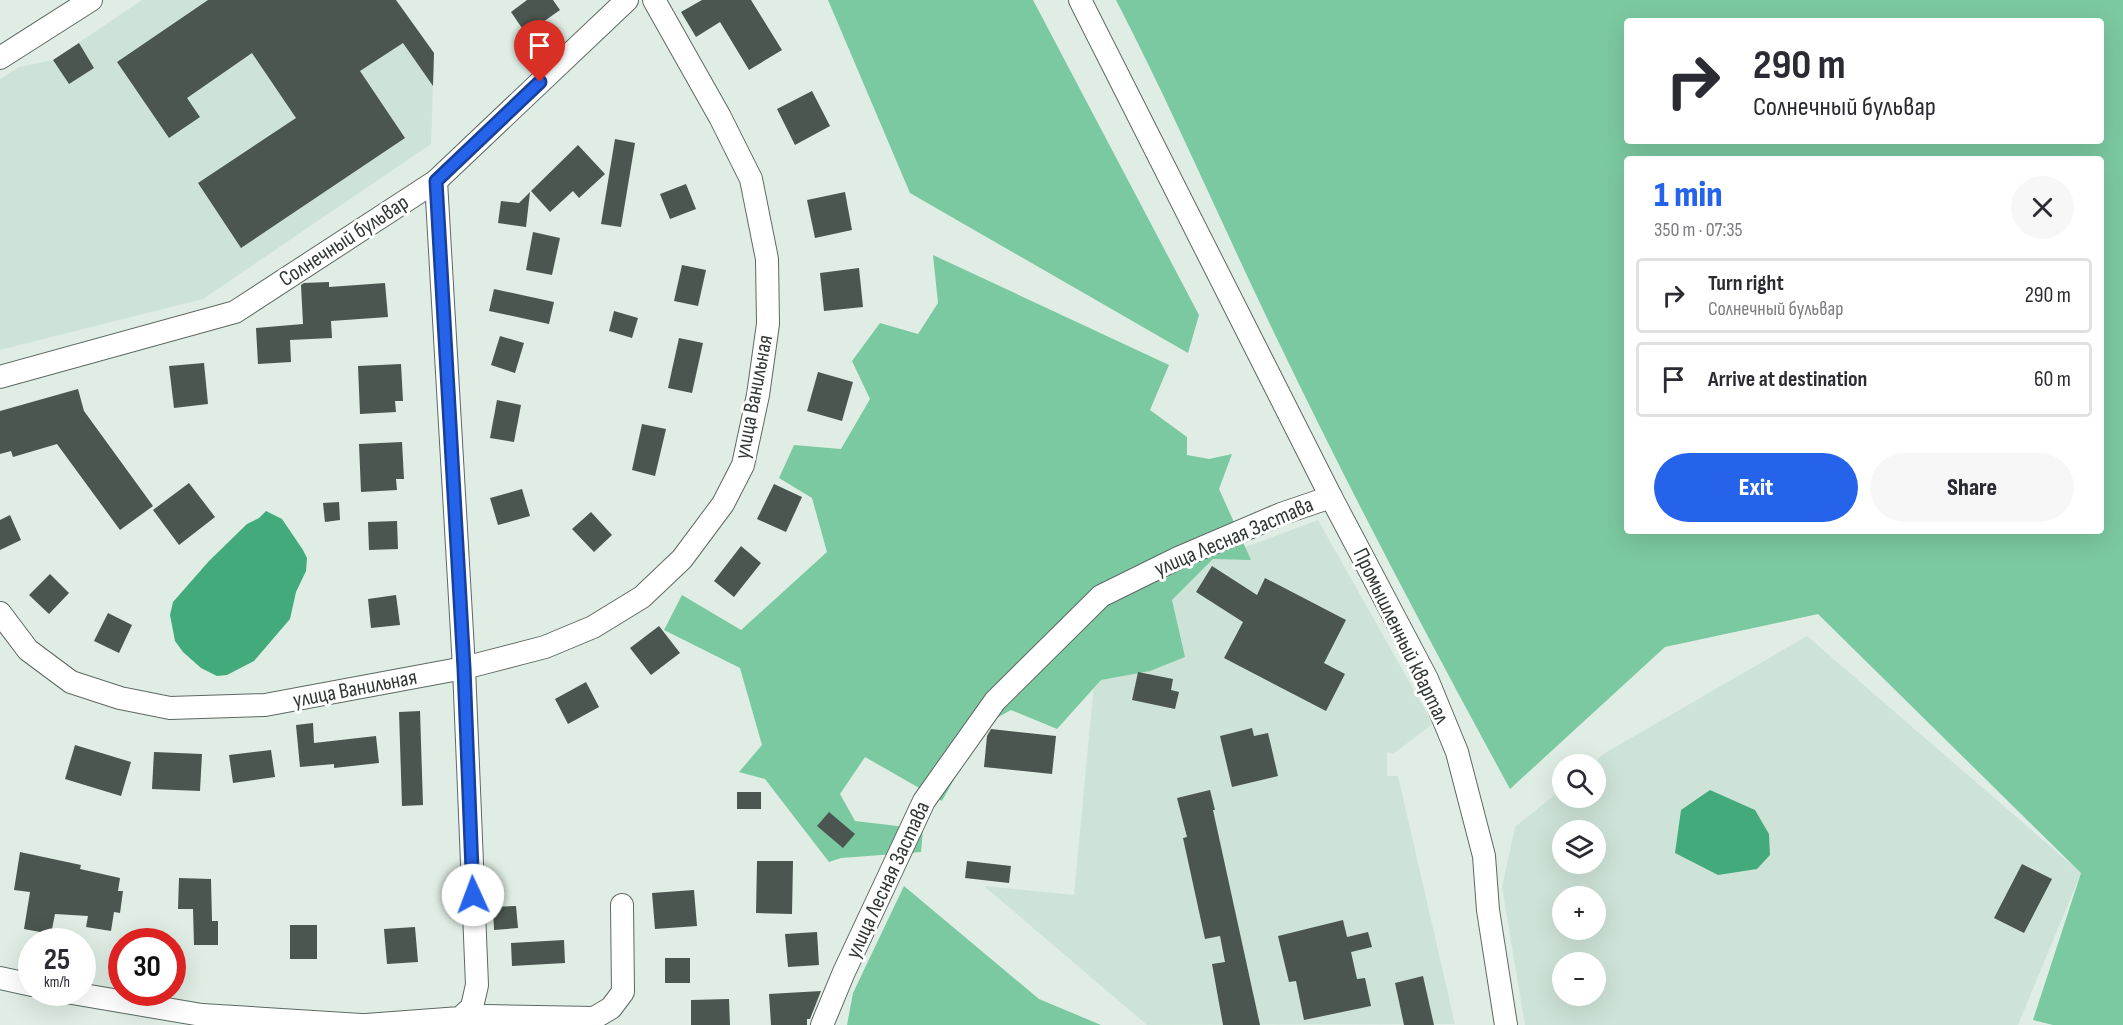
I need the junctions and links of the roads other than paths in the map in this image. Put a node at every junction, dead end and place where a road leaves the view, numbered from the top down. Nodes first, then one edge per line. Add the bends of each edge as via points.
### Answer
1 (91, 0) edge
2 (627, 0) edge
3 (654, 0) edge
4 (1080, 0) edge
5 (0, 58) edge
6 (436, 181) junction
7 (0, 377) edge
8 (1331, 497) junction
9 (0, 613) edge
10 (464, 668) junction
11 (622, 905) dead end
12 (0, 978) edge
13 (18, 982) edge
14 (96, 997) edge
15 (466, 1022) edge
16 (361, 1025) edge
17 (366, 1025) edge
18 (822, 1025) edge
19 (1506, 1025) edge

1 - 5 street
2 - 6 street, Солнечный бульвар
3 - 10 street, улица Ванильная via 750,179 767,259 768,324 743,465 723,504 682,559 642,597 593,627 545,647
4 - 8 street, улица Лесная Застава
6 - 7 street, Солнечный бульвар via 235,312
6 - 10 street
8 - 18 street, улица Лесная Застава via 1178,558 1101,596 995,702 924,801
8 - 19 street, Промышленный квартал via 1427,679 1457,752 1484,856 1488,910
9 - 10 street, улица Ванильная via 28,650 70,682 170,708 265,705
10 - 15 street via 477,985
11 - 15 street via 623,992 611,1008 594,1018 486,1016
12 - 13 street
14 - 16 street via 202,1015
15 - 17 street

